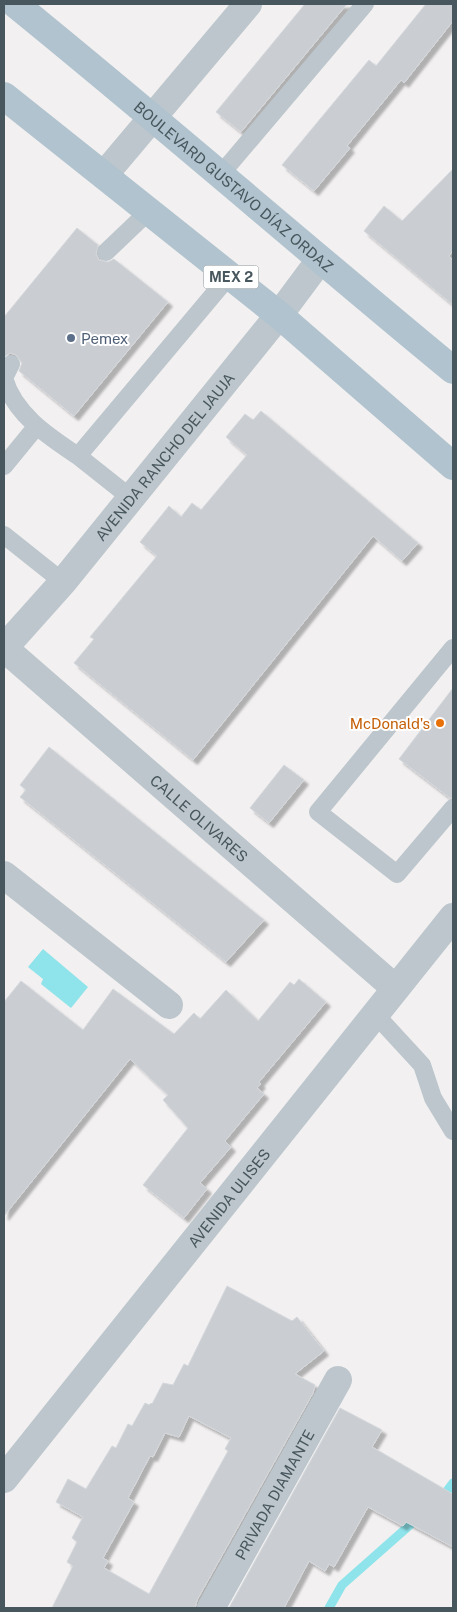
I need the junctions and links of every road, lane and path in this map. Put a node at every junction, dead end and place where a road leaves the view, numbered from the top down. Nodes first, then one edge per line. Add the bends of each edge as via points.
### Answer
1 (15, 4) edge
2 (248, 4) edge
3 (366, 4) edge
4 (4, 96) edge
5 (154, 117) junction
6 (221, 174) junction
7 (104, 175) junction
8 (149, 210) junction
9 (106, 252) dead end
10 (320, 260) junction
11 (229, 276) junction
12 (279, 315) junction
13 (10, 364) dead end
14 (453, 370) edge
15 (36, 427) junction
16 (78, 456) junction
17 (4, 466) edge
18 (453, 466) edge
19 (132, 498) junction
20 (4, 535) edge
21 (63, 582) junction
22 (4, 648) edge
23 (453, 648) edge
24 (453, 808) edge
25 (6, 882) edge
26 (453, 917) edge
27 (395, 988) junction
28 (169, 1005) dead end
29 (374, 1014) junction
30 (453, 1131) edge
31 (338, 1380) dead end
32 (4, 1479) edge
33 (211, 1608) edge

1 - 5 main road, BOULEVARD GUSTAVO DÍAZ ORDAZ
2 - 5 street
3 - 6 lane
4 - 7 main road, MEX 2
5 - 6 main road, BOULEVARD GUSTAVO DÍAZ ORDAZ
5 - 7 street
6 - 10 main road, BOULEVARD GUSTAVO DÍAZ ORDAZ
7 - 8 main road, MEX 2
8 - 9 lane
8 - 11 main road, MEX 2
10 - 12 street, AVENIDA RANCHO DEL JAUJA
10 - 14 main road, BOULEVARD GUSTAVO DÍAZ ORDAZ
11 - 12 main road, MEX 2
11 - 16 lane
12 - 18 main road, MEX 2
12 - 19 street, AVENIDA RANCHO DEL JAUJA
13 - 15 lane via 4,378 8,391
15 - 16 lane
15 - 17 lane
16 - 19 lane
19 - 21 street, AVENIDA RANCHO DEL JAUJA
20 - 21 lane
21 - 22 street, AVENIDA RANCHO DEL JAUJA
22 - 27 street, CALLE OLIVARES
23 - 24 lane via 318,812 396,874
25 - 28 street
26 - 27 street, AVENIDA ULISES
27 - 29 street, AVENIDA ULISES
29 - 30 lane via 422,1065 433,1098
29 - 32 street, AVENIDA ULISES
31 - 33 street, PRIVADA DIAMANTE

